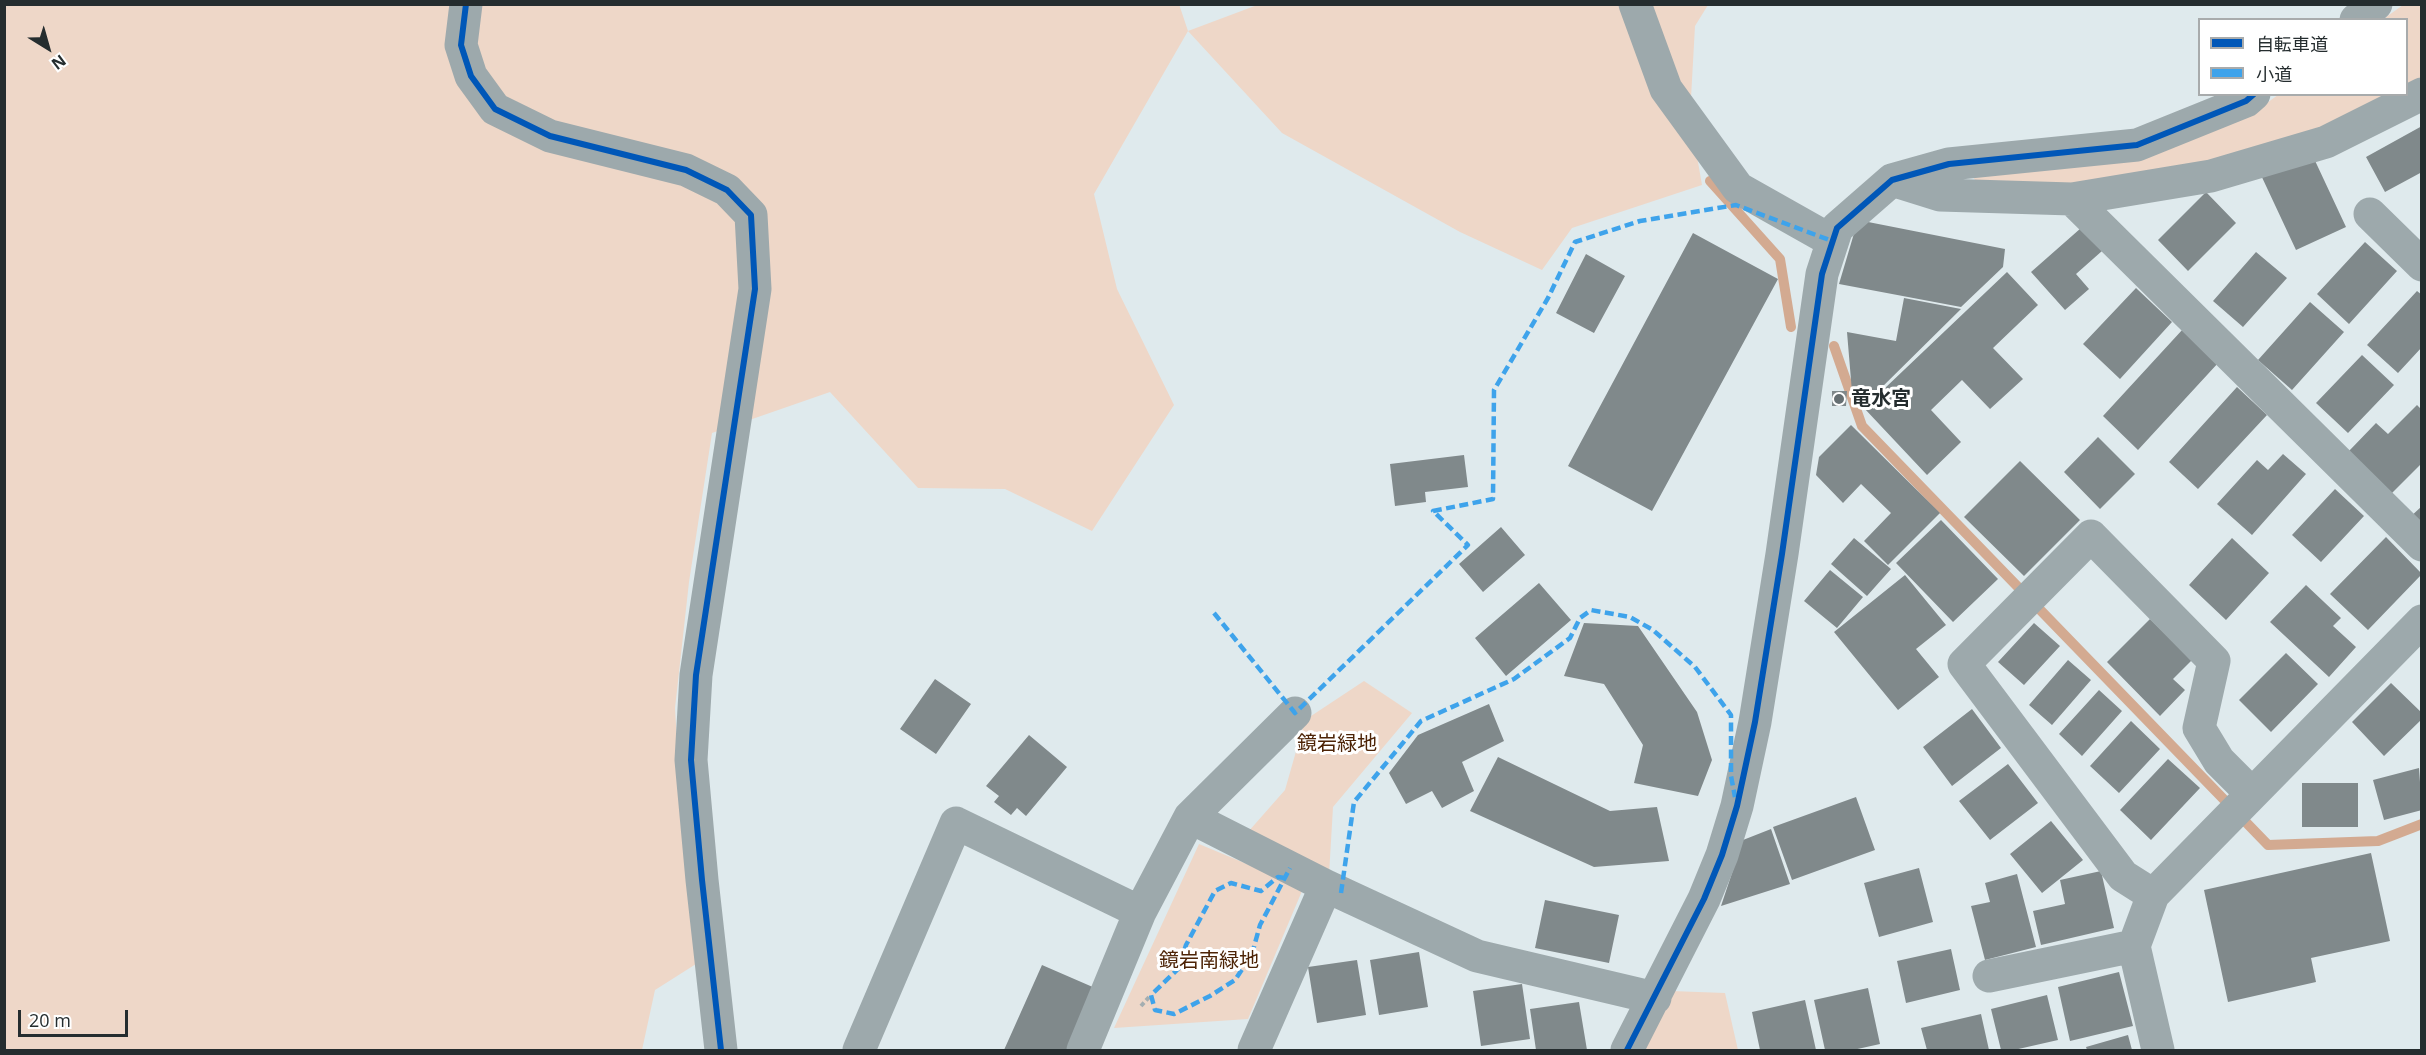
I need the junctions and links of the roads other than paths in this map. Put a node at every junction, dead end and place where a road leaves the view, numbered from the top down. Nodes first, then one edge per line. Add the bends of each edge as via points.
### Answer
1 (466, 4) edge
2 (1635, 4) edge
3 (2376, 4) edge
4 (2358, 18) edge
5 (2421, 94) edge
6 (2252, 96) edge
7 (1892, 180) junction
8 (2073, 199) junction
9 (2370, 214) dead end
10 (1832, 241) junction
11 (2421, 265) edge
12 (2421, 546) edge
13 (2421, 621) edge
14 (1294, 712) dead end
15 (2252, 794) junction
16 (1190, 817) junction
17 (1326, 886) junction
18 (2153, 895) junction
19 (1140, 912) junction
20 (2134, 946) junction
21 (1989, 976) dead end
22 (1655, 998) junction
23 (721, 1050) edge
24 (859, 1050) edge
25 (1083, 1050) edge
26 (1254, 1050) edge
27 (1627, 1050) edge
28 (2158, 1050) edge

1 - 23 street via 461,45 471,76 495,109 550,136 686,170 727,190 751,215 755,289 696,675 692,760
2 - 10 street via 1666,89 1738,188
3 - 4 street
5 - 8 street via 2326,142 2211,177
6 - 7 street via 2137,145 1950,164
7 - 8 street via 1940,195
7 - 10 street via 1837,228
8 - 12 street
9 - 11 street
10 - 22 street via 1822,274 1782,554 1737,806 1704,899
13 - 15 street
14 - 16 street
15 - 18 street
15 - 18 street via 2219,761 2199,728 2214,661 2091,536 1964,664 2123,876
16 - 17 street
16 - 19 street
17 - 22 street via 1477,956
17 - 26 street
18 - 20 street
19 - 24 street via 956,824
19 - 25 street
20 - 21 street
20 - 28 street
22 - 27 street

